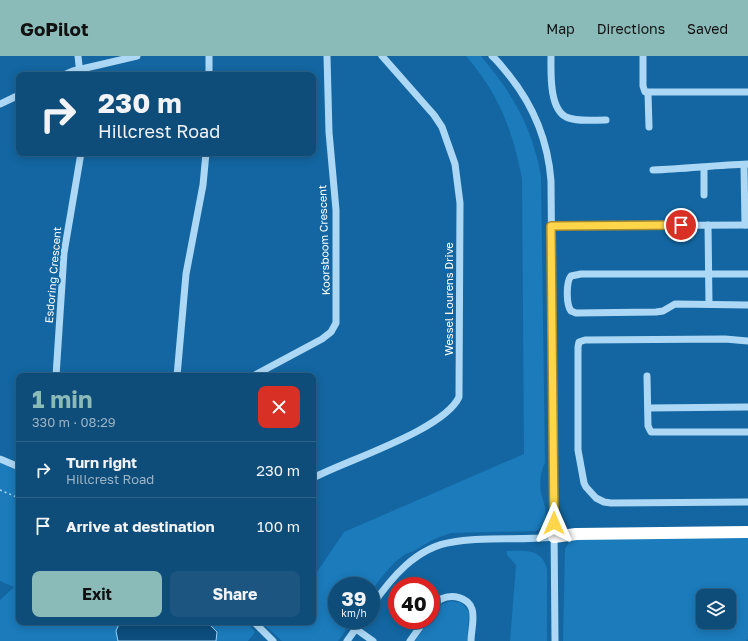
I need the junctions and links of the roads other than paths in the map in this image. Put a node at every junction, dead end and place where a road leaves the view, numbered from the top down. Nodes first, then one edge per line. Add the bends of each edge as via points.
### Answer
1 (78, 56) edge
2 (137, 56) edge
3 (209, 56) edge
4 (327, 56) edge
5 (382, 56) edge
6 (551, 56) edge
7 (643, 56) edge
8 (495, 57) edge
9 (80, 72) edge
10 (209, 72) edge
11 (748, 92) edge
12 (648, 93) junction
13 (16, 96) edge
14 (0, 104) edge
15 (606, 120) dead end
16 (649, 128) dead end
17 (80, 156) edge
18 (206, 156) edge
19 (746, 164) edge
20 (704, 168) junction
21 (653, 170) dead end
22 (704, 195) dead end
23 (746, 201) edge
24 (708, 225) junction
25 (747, 225) edge
26 (551, 226) junction
27 (709, 274) junction
28 (748, 274) edge
29 (709, 304) junction
30 (748, 305) edge
31 (748, 341) edge
32 (56, 373) edge
33 (177, 373) edge
34 (259, 373) edge
35 (647, 376) dead end
36 (748, 407) edge
37 (648, 408) junction
38 (748, 432) edge
39 (0, 459) edge
40 (16, 466) edge
41 (316, 477) edge
42 (748, 502) edge
43 (748, 532) edge
44 (554, 537) junction
45 (380, 595) edge
46 (440, 600) edge
47 (257, 625) edge
48 (356, 629) joint
49 (419, 629) edge
50 (273, 641) edge
51 (347, 641) edge
52 (373, 641) edge
53 (410, 641) edge
54 (471, 641) edge
55 (555, 641) edge

1 - 9 street
2 - 9 street
3 - 10 street
4 - 34 street, Koorsboom Crescent via 329,132 336,210 336,323 331,332 322,339
5 - 41 street, Wessel Lourens Drive via 434,115 442,127 456,164 460,203 459,397 455,405 442,417 422,430
6 - 15 street via 552,86 557,110 573,119
7 - 12 street via 643,86 644,91
8 - 26 street via 528,102 545,142 551,181
11 - 12 street
12 - 16 street
13 - 14 street
17 - 32 street, Esdoring Crescent via 64,253
18 - 33 street via 186,274
19 - 20 street via 723,164
19 - 23 street
20 - 21 street
20 - 22 street
23 - 25 street
24 - 25 street
24 - 26 street
24 - 27 street
26 - 44 street
27 - 28 street
27 - 29 street
27 - 29 street via 574,275 568,281 568,299 569,309 576,313 656,312 663,311 672,304
29 - 30 street
31 - 42 street via 725,339 578,342 579,458 586,488 596,498 611,503
35 - 37 street
36 - 37 street
37 - 38 street via 648,428 653,433
39 - 40 street
43 - 44 highway via 574,534
44 - 45 street via 478,540 436,546 400,570
44 - 55 street
46 - 54 street via 447,597 459,598 469,604 472,614
47 - 50 street
48 - 51 street
48 - 52 street
49 - 53 street

